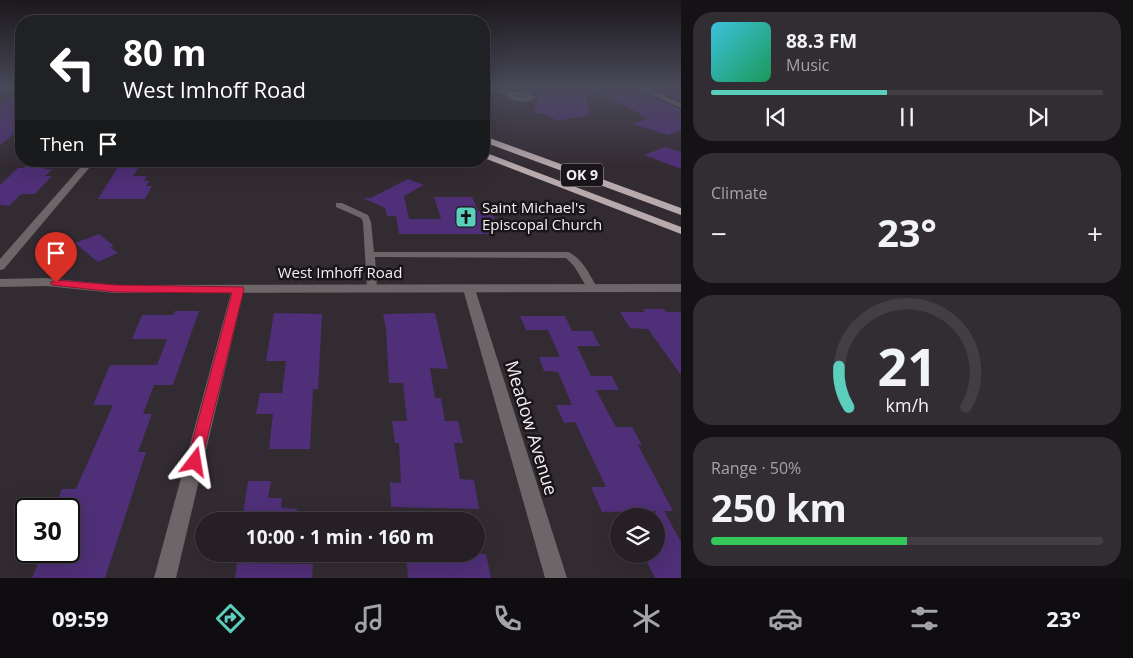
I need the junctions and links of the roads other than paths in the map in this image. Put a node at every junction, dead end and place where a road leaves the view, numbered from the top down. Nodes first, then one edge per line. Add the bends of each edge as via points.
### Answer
1 (490, 141) edge
2 (490, 156) edge
3 (86, 167) edge
4 (339, 205) dead end
5 (680, 212) edge
6 (680, 232) edge
7 (370, 255) junction
8 (0, 266) edge
9 (0, 283) edge
10 (680, 288) edge
11 (238, 289) junction
12 (372, 289) junction
13 (469, 289) junction
14 (593, 289) junction
15 (166, 578) edge
16 (556, 578) edge

1 - 5 highway, OK 9
2 - 6 highway, OK 9
3 - 8 street
4 - 7 lane via 365,217
7 - 12 lane
7 - 14 lane via 568,255 578,264
9 - 11 street, West Imhoff Road via 46,282 115,289
10 - 14 street, West Imhoff Road
11 - 12 street, West Imhoff Road
11 - 15 street
12 - 13 street, West Imhoff Road
13 - 14 street, West Imhoff Road
13 - 16 street, Meadow Avenue

